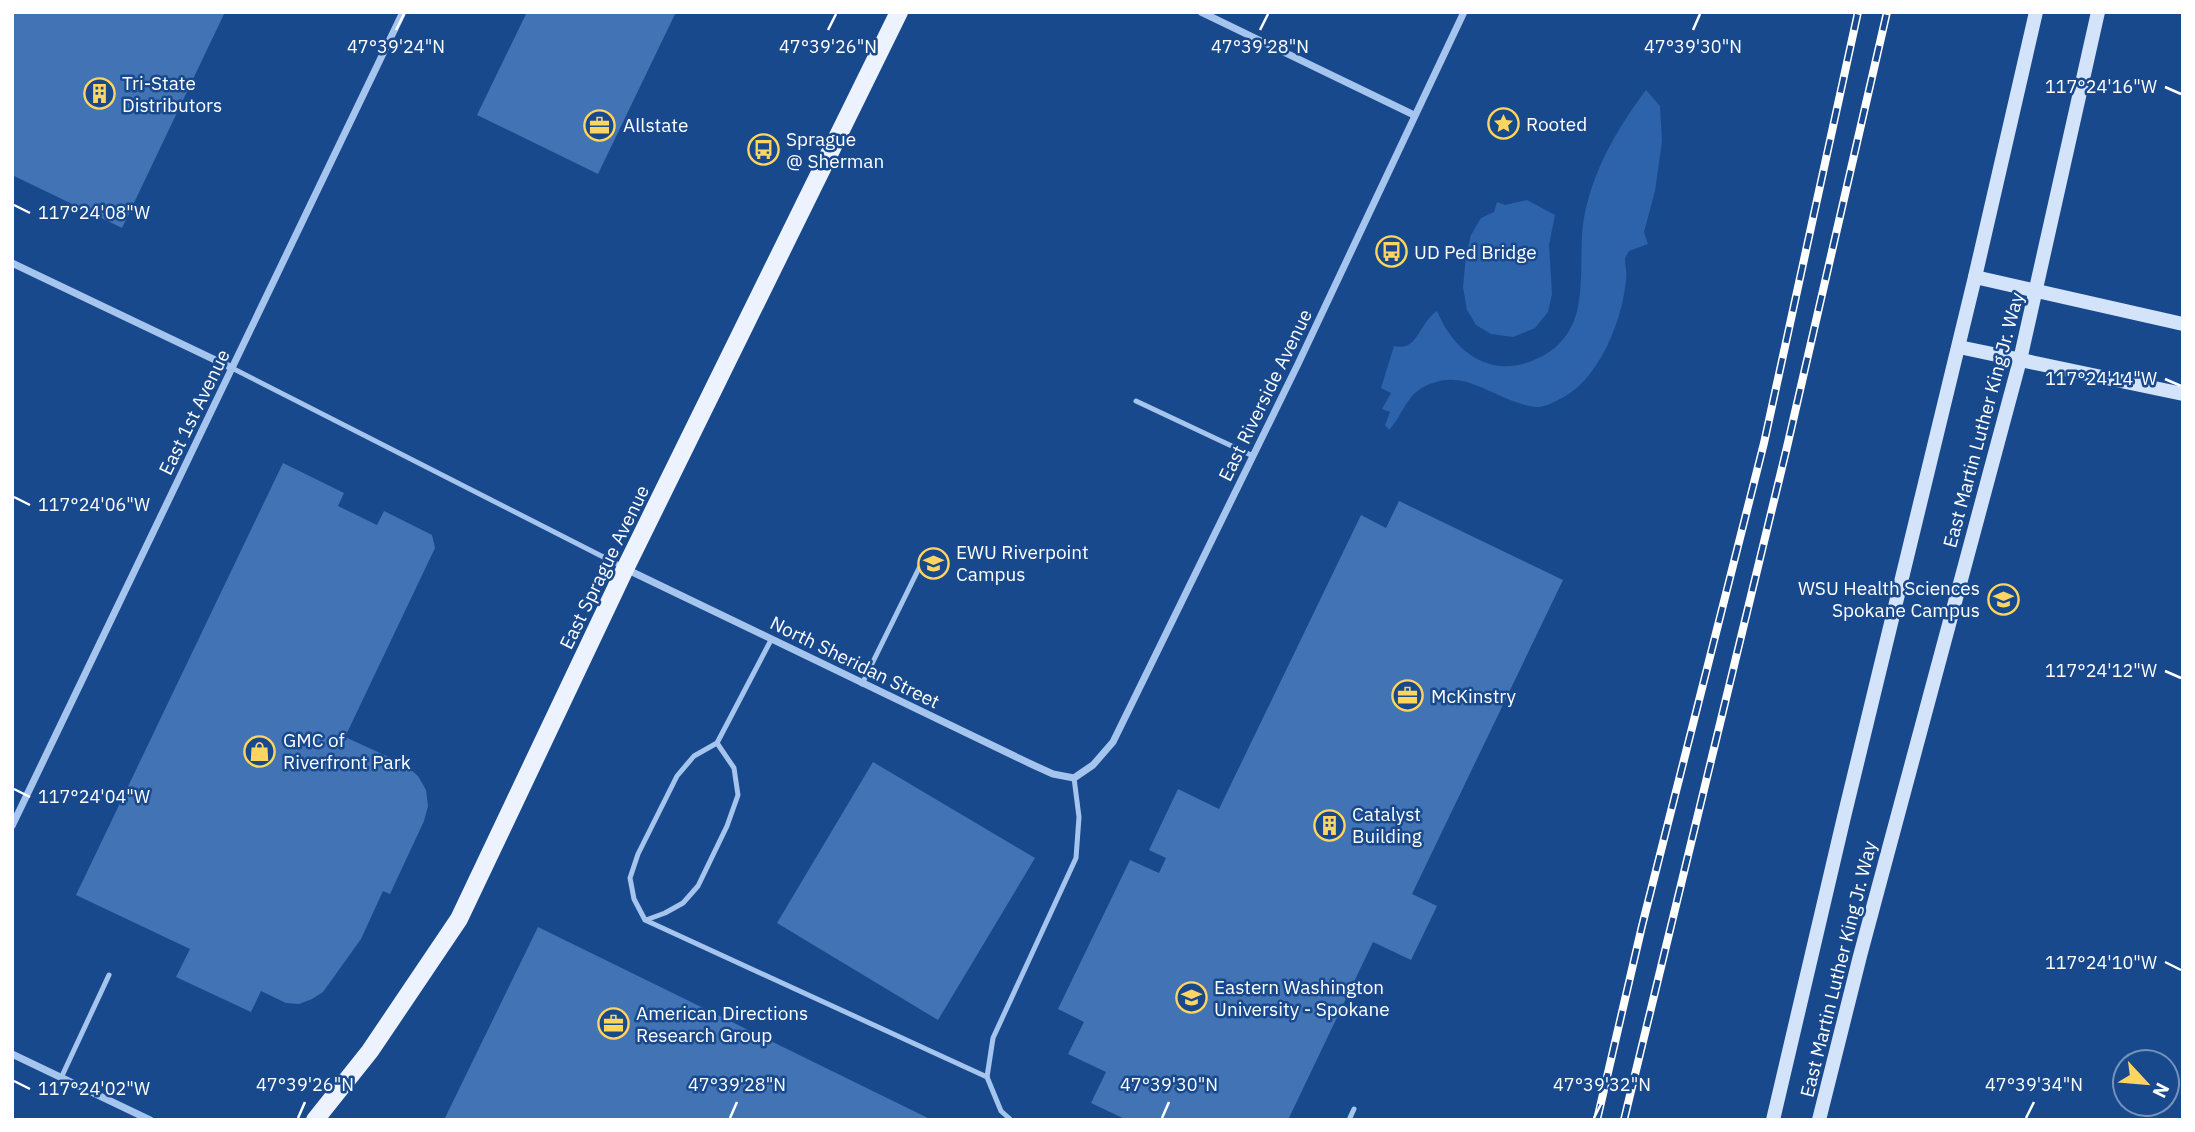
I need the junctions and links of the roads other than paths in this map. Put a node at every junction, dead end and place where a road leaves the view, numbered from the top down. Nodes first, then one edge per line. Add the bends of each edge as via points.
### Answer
1 (403, 12) edge
2 (898, 12) edge
3 (1201, 12) edge
4 (1464, 12) edge
5 (2036, 12) edge
6 (2098, 12) edge
7 (1414, 115) junction
8 (12, 263) edge
9 (1975, 277) junction
10 (2037, 292) junction
11 (2183, 324) edge
12 (1959, 346) junction
13 (2020, 360) junction
14 (232, 368) junction
15 (2183, 394) edge
16 (1136, 401) dead end
17 (1253, 457) junction
18 (924, 558) dead end
19 (625, 569) junction
20 (771, 640) junction
21 (862, 684) junction
22 (717, 743) junction
23 (1074, 778) junction
24 (12, 826) edge
25 (645, 920) junction
26 (109, 975) dead end
27 (12, 1054) edge
28 (61, 1077) junction
29 (987, 1077) junction
30 (1354, 1108) dead end
31 (150, 1120) edge
32 (315, 1120) edge
33 (1011, 1120) edge
34 (1349, 1120) edge
35 (1773, 1120) edge
36 (1819, 1120) edge

1 - 14 street, East 1st Avenue
2 - 19 main road, East Sprague Avenue
3 - 7 street
4 - 7 street, East Riverside Avenue
5 - 9 street, East Martin Luther King Jr. Way
6 - 10 street, East Martin Luther King Jr. Way
7 - 17 street, East Riverside Avenue
8 - 14 street
9 - 10 street
9 - 12 street, East Martin Luther King Jr. Way
10 - 11 street
10 - 13 street, East Martin Luther King Jr. Way
12 - 13 street
12 - 35 street, East Martin Luther King Jr. Way
13 - 15 street
13 - 36 street, East Martin Luther King Jr. Way
14 - 19 lane
14 - 24 street, East 1st Avenue
16 - 17 lane
17 - 23 street, East Riverside Avenue via 1113,741 1093,765
18 - 21 lane
19 - 20 street, North Sheridan Street
19 - 32 main road, East Sprague Avenue via 459,919 370,1051
20 - 21 street, North Sheridan Street
20 - 22 lane
21 - 23 street, North Sheridan Street via 1053,774
22 - 25 lane via 694,756 677,776 638,854 630,878
22 - 25 lane via 734,768 738,795 727,826 698,886 683,903
23 - 29 lane via 1079,817 1076,858 993,1038
25 - 29 lane
26 - 28 lane
27 - 28 street
28 - 31 street
29 - 33 lane via 1001,1111
30 - 34 lane

